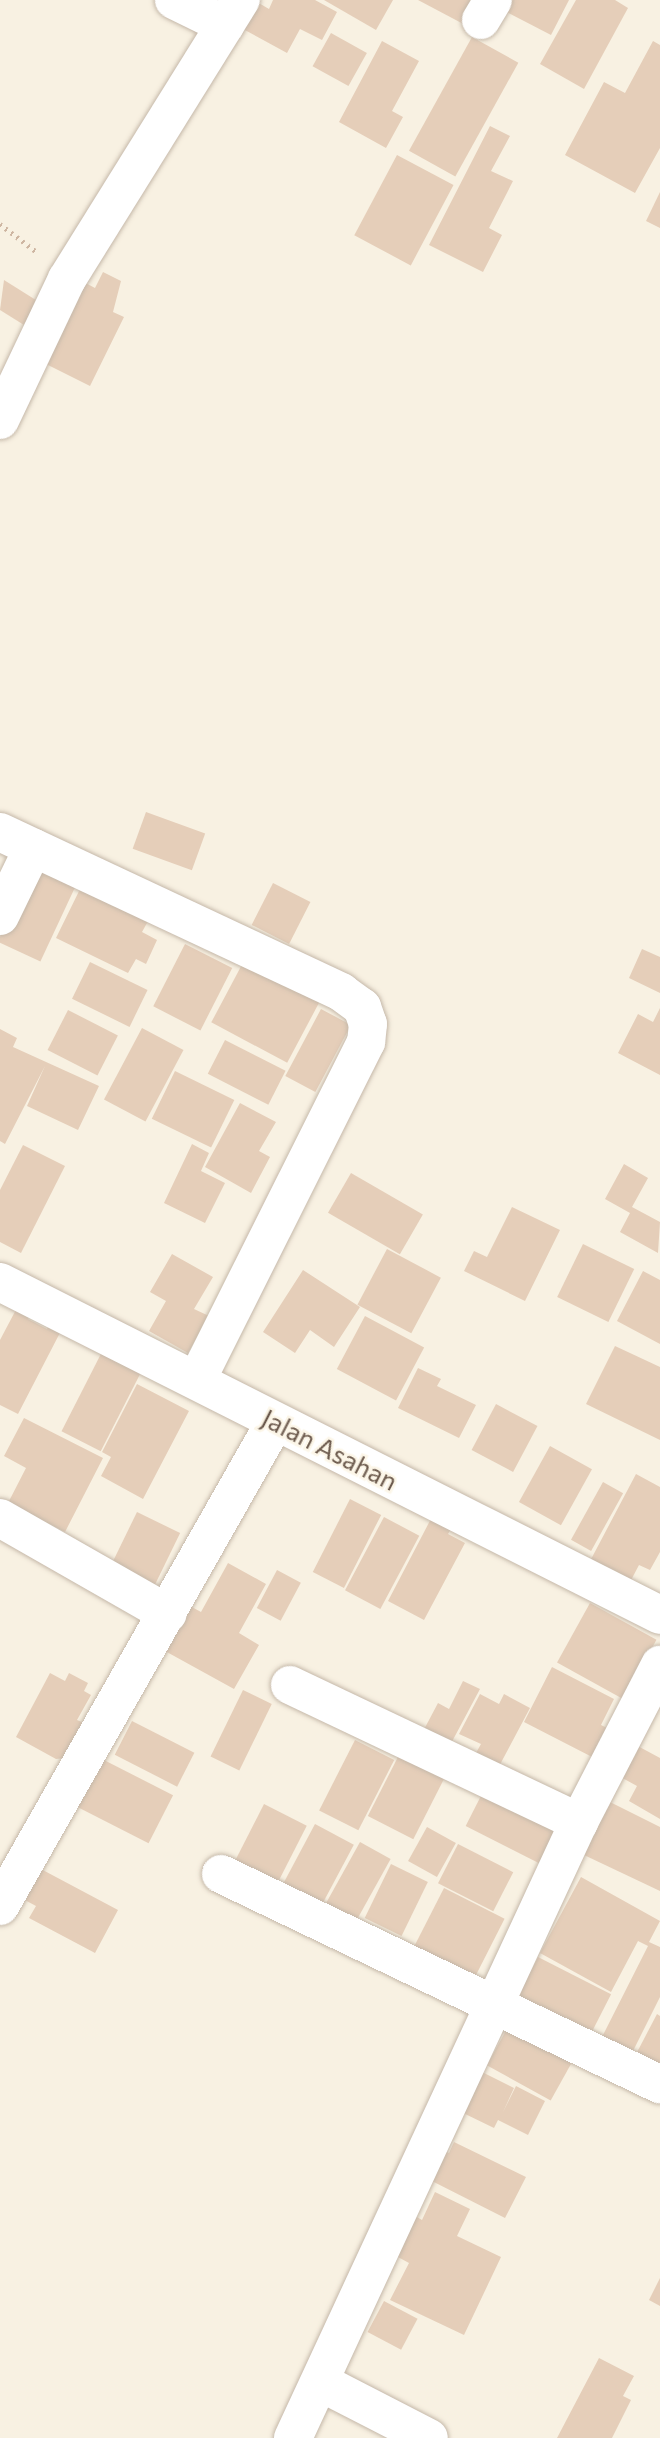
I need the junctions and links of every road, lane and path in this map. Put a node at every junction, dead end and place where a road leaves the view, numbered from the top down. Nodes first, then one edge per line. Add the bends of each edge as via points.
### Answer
1 (174, 0) edge
2 (233, 13) edge
3 (0, 224) edge
4 (67, 279) junction
5 (0, 420) edge
6 (16, 840) edge
7 (0, 916) edge
8 (0, 1282) edge
9 (197, 1380) junction
10 (275, 1422) junction
11 (0, 1518) edge
12 (168, 1614) junction
13 (660, 1615) edge
14 (660, 1665) edge
15 (290, 1685) dead end
16 (579, 1822) junction
17 (221, 1874) dead end
18 (0, 1906) edge
19 (496, 2002) junction
20 (660, 2084) edge
21 (322, 2383) junction
22 (293, 2438) edge
23 (429, 2438) edge

1 - 2 street
2 - 4 street
3 - 4 path
4 - 5 street
6 - 7 street
6 - 9 street via 341,992 362,1007 368,1024 366,1042
8 - 9 street, Jalan Asahan
9 - 10 street, Jalan Asahan
10 - 12 street
10 - 13 street, Jalan Asahan
11 - 12 street
12 - 18 street
14 - 16 street
15 - 16 street
16 - 19 street
17 - 19 street
19 - 20 street
19 - 21 street
21 - 22 street
21 - 23 street

